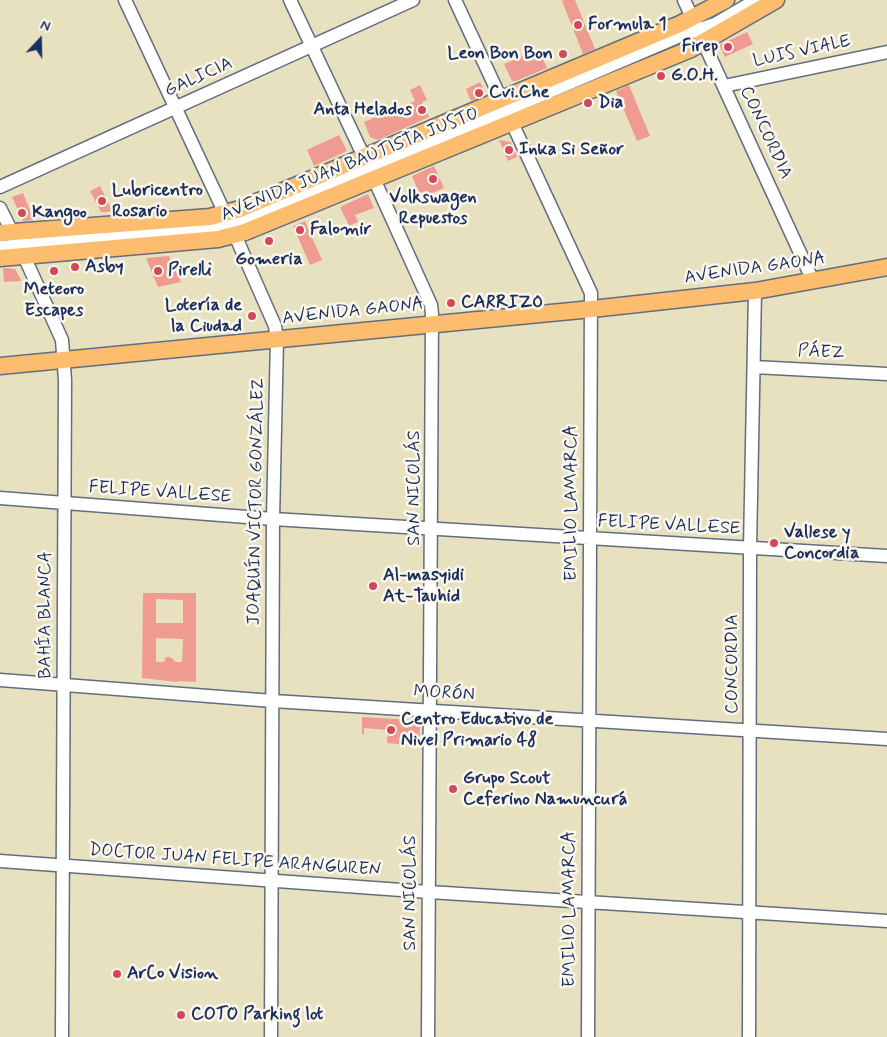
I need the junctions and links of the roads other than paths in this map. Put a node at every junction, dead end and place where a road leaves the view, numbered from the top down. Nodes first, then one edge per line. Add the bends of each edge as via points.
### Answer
1 (125, 0) edge
2 (290, 0) edge
3 (413, 0) edge
4 (455, 0) edge
5 (684, 0) edge
6 (726, 0) edge
7 (756, 0) edge
8 (776, 0) edge
9 (698, 30) junction
10 (312, 47) junction
11 (887, 52) edge
12 (724, 86) junction
13 (175, 108) junction
14 (507, 110) junction
15 (369, 168) junction
16 (0, 187) edge
17 (0, 208) edge
18 (230, 224) junction
19 (14, 242) edge
20 (0, 247) edge
21 (0, 258) edge
22 (887, 267) edge
23 (813, 281) junction
24 (755, 291) junction
25 (592, 309) junction
26 (433, 324) junction
27 (277, 339) junction
28 (63, 360) junction
29 (0, 366) edge
30 (754, 367) junction
31 (887, 374) edge
32 (0, 498) edge
33 (64, 503) junction
34 (273, 519) junction
35 (432, 529) junction
36 (590, 539) junction
37 (750, 548) junction
38 (887, 556) edge
39 (0, 680) edge
40 (64, 686) junction
41 (272, 700) junction
42 (430, 710) junction
43 (589, 719) junction
44 (751, 730) junction
45 (887, 738) edge
46 (0, 861) edge
47 (62, 866) junction
48 (272, 882) junction
49 (429, 892) junction
50 (588, 902) junction
51 (750, 912) junction
52 (887, 921) edge
53 (62, 1037) edge
54 (271, 1037) edge
55 (428, 1037) edge
56 (588, 1037) edge
57 (750, 1037) edge

1 - 13 street, JOAQUÍN VICTOR GONZÁLEZ
2 - 10 street, SAN NICOLÁS
3 - 10 street, GALICIA
4 - 14 street, EMILIO LAMARCA
5 - 9 street, CONCORDIA
6 - 9 main road, AVENIDA JUAN BAUTISTA JUSTO
7 - 9 street
8 - 9 main road, AVENIDA JUAN BAUTISTA JUSTO
9 - 12 street, CONCORDIA
9 - 14 main road, AVENIDA JUAN BAUTISTA JUSTO
9 - 14 main road, AVENIDA JUAN BAUTISTA JUSTO
10 - 13 street, GALICIA
10 - 15 street, SAN NICOLÁS
11 - 12 street, LUIS VIALE
12 - 23 street, CONCORDIA
13 - 16 street, GALICIA
13 - 18 street, JOAQUÍN VICTOR GONZÁLEZ
14 - 15 main road, AVENIDA JUAN BAUTISTA JUSTO
14 - 15 main road, AVENIDA JUAN BAUTISTA JUSTO
14 - 25 street, EMILIO LAMARCA via 588,285
15 - 18 main road, AVENIDA JUAN BAUTISTA JUSTO
15 - 18 main road, AVENIDA JUAN BAUTISTA JUSTO via 262,201
15 - 26 street, SAN NICOLÁS via 431,305
17 - 19 street, BAHÍA BLANCA
18 - 19 main road, AVENIDA JUAN BAUTISTA JUSTO via 210,216
18 - 19 main road, AVENIDA JUAN BAUTISTA JUSTO via 212,239
18 - 27 street, JOAQUÍN VICTOR GONZÁLEZ via 273,318
19 - 20 street
19 - 21 main road, AVENIDA JUAN BAUTISTA JUSTO
19 - 28 street, BAHÍA BLANCA via 62,340
22 - 23 main road, AVENIDA GAONA
23 - 24 main road, AVENIDA GAONA
24 - 25 main road, AVENIDA GAONA
24 - 30 street, CONCORDIA
25 - 26 main road, AVENIDA GAONA
25 - 36 street, EMILIO LAMARCA
26 - 27 main road, AVENIDA GAONA
26 - 35 street, SAN NICOLÁS
27 - 28 main road, AVENIDA GAONA
27 - 34 street, JOAQUÍN VICTOR GONZÁLEZ
28 - 29 main road, AVENIDA GAONA
28 - 33 street, BAHÍA BLANCA via 66,380
30 - 31 street, PÁEZ
30 - 37 street, CONCORDIA
32 - 33 street, FELIPE VALLESE
33 - 34 street, FELIPE VALLESE
33 - 40 street, BAHÍA BLANCA
34 - 35 street, FELIPE VALLESE
34 - 41 street, JOAQUÍN VICTOR GONZÁLEZ
35 - 36 street, FELIPE VALLESE
35 - 42 street, SAN NICOLÁS
36 - 37 street, FELIPE VALLESE
36 - 43 street, EMILIO LAMARCA
37 - 38 street, FELIPE VALLESE
37 - 44 street, CONCORDIA
39 - 40 street, MORÓN
40 - 41 street, MORÓN
40 - 47 street, BAHÍA BLANCA
41 - 42 street, MORÓN
41 - 48 street, JOAQUÍN VICTOR GONZÁLEZ
42 - 43 street, MORÓN
42 - 49 street, SAN NICOLÁS
43 - 44 street, MORÓN
43 - 50 street, EMILIO LAMARCA
44 - 45 street, MORÓN
44 - 51 street, CONCORDIA
46 - 47 street, DOCTOR JUAN FELIPE ARANGUREN
47 - 48 street, DOCTOR JUAN FELIPE ARANGUREN
47 - 53 street, BAHÍA BLANCA
48 - 49 street, DOCTOR JUAN FELIPE ARANGUREN
48 - 54 street, JOAQUÍN VICTOR GONZÁLEZ
49 - 50 street, DOCTOR JUAN FELIPE ARANGUREN
49 - 55 street, SAN NICOLÁS
50 - 51 street, DOCTOR JUAN FELIPE ARANGUREN
50 - 56 street, EMILIO LAMARCA
51 - 52 street, DOCTOR JUAN FELIPE ARANGUREN
51 - 57 street, CONCORDIA

